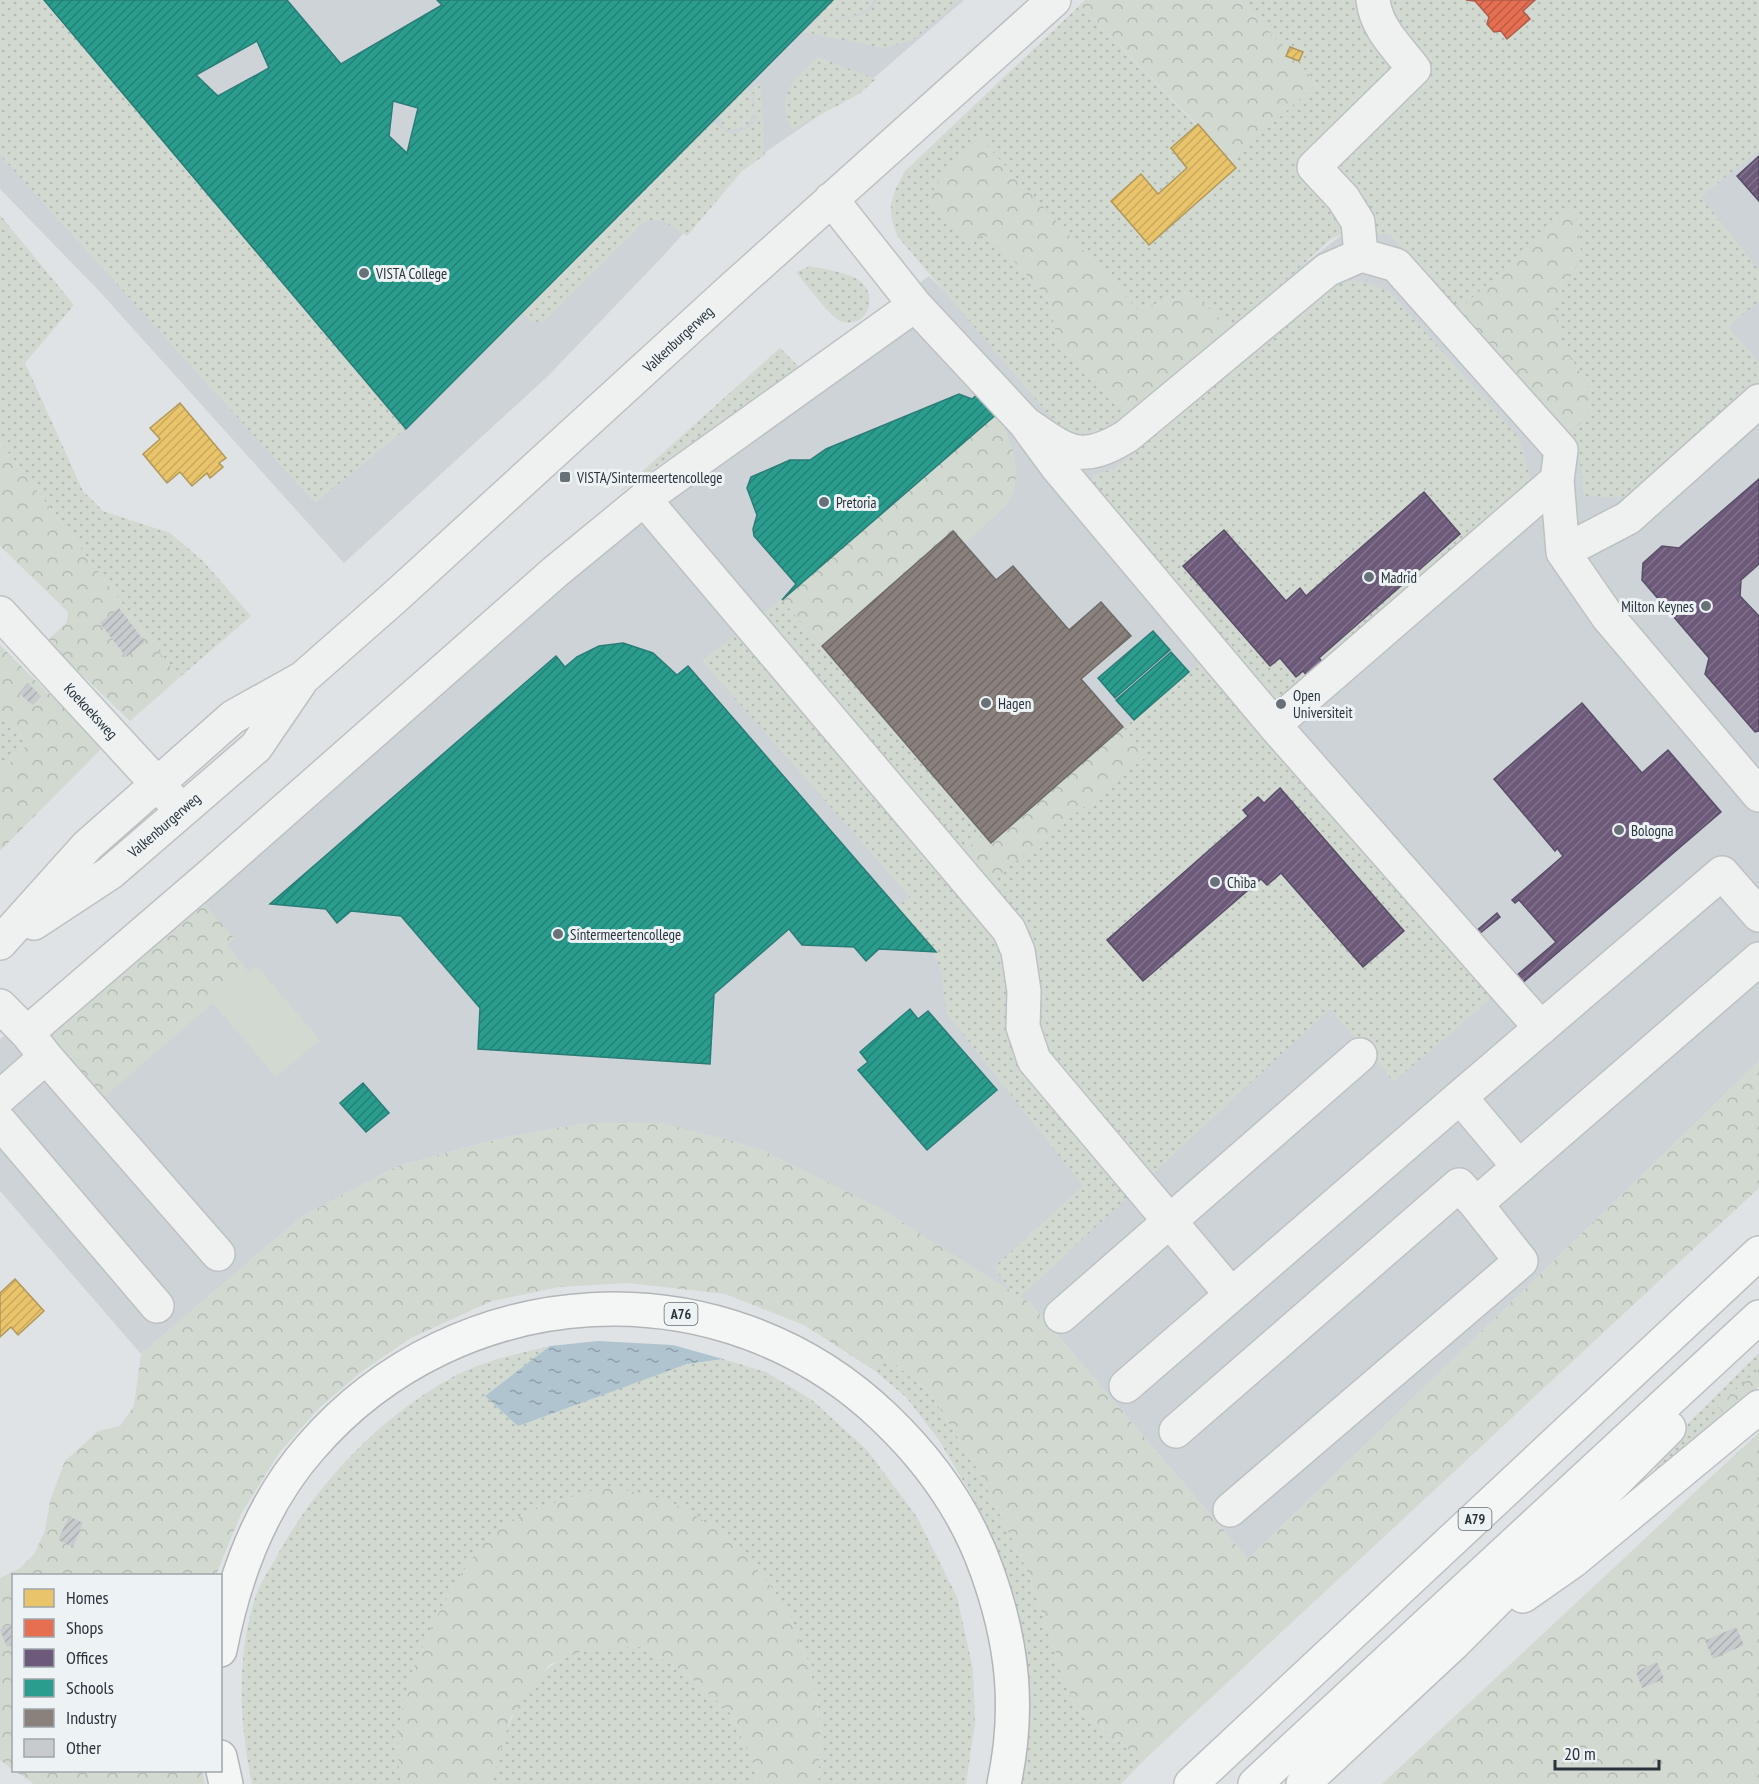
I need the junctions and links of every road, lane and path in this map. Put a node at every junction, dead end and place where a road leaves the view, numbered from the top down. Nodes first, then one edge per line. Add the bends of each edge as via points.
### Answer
1 (1054, 0) edge
2 (1373, 0) edge
3 (831, 199) junction
4 (1360, 255) junction
5 (915, 305) junction
6 (1759, 401) edge
7 (1025, 423) junction
8 (1557, 480) junction
9 (644, 499) junction
10 (1563, 552) junction
11 (0, 613) edge
12 (303, 678) junction
13 (1274, 725) junction
14 (158, 784) junction
15 (1759, 795) edge
16 (181, 810) junction
17 (1759, 915) edge
18 (0, 944) edge
19 (1759, 959) edge
20 (0, 1006) edge
21 (1542, 1028) junction
22 (36, 1045) junction
23 (1360, 1055) dead end
24 (0, 1097) edge
25 (1460, 1097) junction
26 (0, 1122) edge
27 (1519, 1167) junction
28 (1476, 1204) junction
29 (1170, 1223) junction
30 (1759, 1253) edge
31 (218, 1254) dead end
32 (1231, 1294) junction
33 (157, 1306) dead end
34 (1061, 1316) dead end
35 (1759, 1317) edge
36 (1759, 1330) edge
37 (1126, 1386) dead end
38 (1759, 1407) edge
39 (1176, 1431) dead end
40 (1230, 1510) dead end
41 (222, 1641) edge
42 (1452, 1646) junction
43 (222, 1766) edge
44 (226, 1784) edge
45 (1004, 1784) edge
46 (1191, 1784) edge
47 (1255, 1784) edge
48 (1303, 1784) edge

1 - 3 street, Valkenburgerweg
2 - 4 street via 1374,16 1414,69 1314,167 1343,198 1358,222
3 - 5 street
3 - 12 street, Valkenburgerweg via 461,539
4 - 7 street via 1327,270 1127,436 1103,451 1082,453 1061,448
4 - 8 street via 1396,265 1561,450
5 - 7 street
5 - 9 street
6 - 10 street via 1628,518
7 - 13 street via 1058,468
8 - 10 street
8 - 13 street
9 - 22 street via 537,587 212,874
9 - 29 street via 1009,930 1018,951 1024,990 1023,1027 1034,1060
10 - 15 street via 1608,617
11 - 14 street, Koekoeksweg
12 - 14 street, Valkenburgerweg via 233,717
12 - 16 street, Valkenburgerweg via 256,747
13 - 21 street
14 - 16 street, Koekoeksweg
14 - 18 street, Valkenburgerweg via 87,846
16 - 18 street, Valkenburgerweg via 110,873
17 - 21 street via 1722,873
19 - 27 street
20 - 22 street
21 - 25 street
22 - 24 street
22 - 31 street
23 - 29 street
25 - 27 street
25 - 32 street
26 - 33 street
27 - 28 street
28 - 39 street via 1459,1185
28 - 40 street via 1521,1261
29 - 32 street
29 - 34 street
30 - 46 main road, A79
32 - 37 street
35 - 47 main road
36 - 42 main road via 1710,1387
38 - 42 main road via 1573,1561
41 - 45 main road, A76 via 236,1581 263,1518 308,1449 362,1397 402,1369 482,1330 530,1317 584,1309 645,1308 748,1331 820,1365 891,1424 947,1489 981,1555 1005,1629 1014,1710
42 - 48 main road
43 - 44 main road

